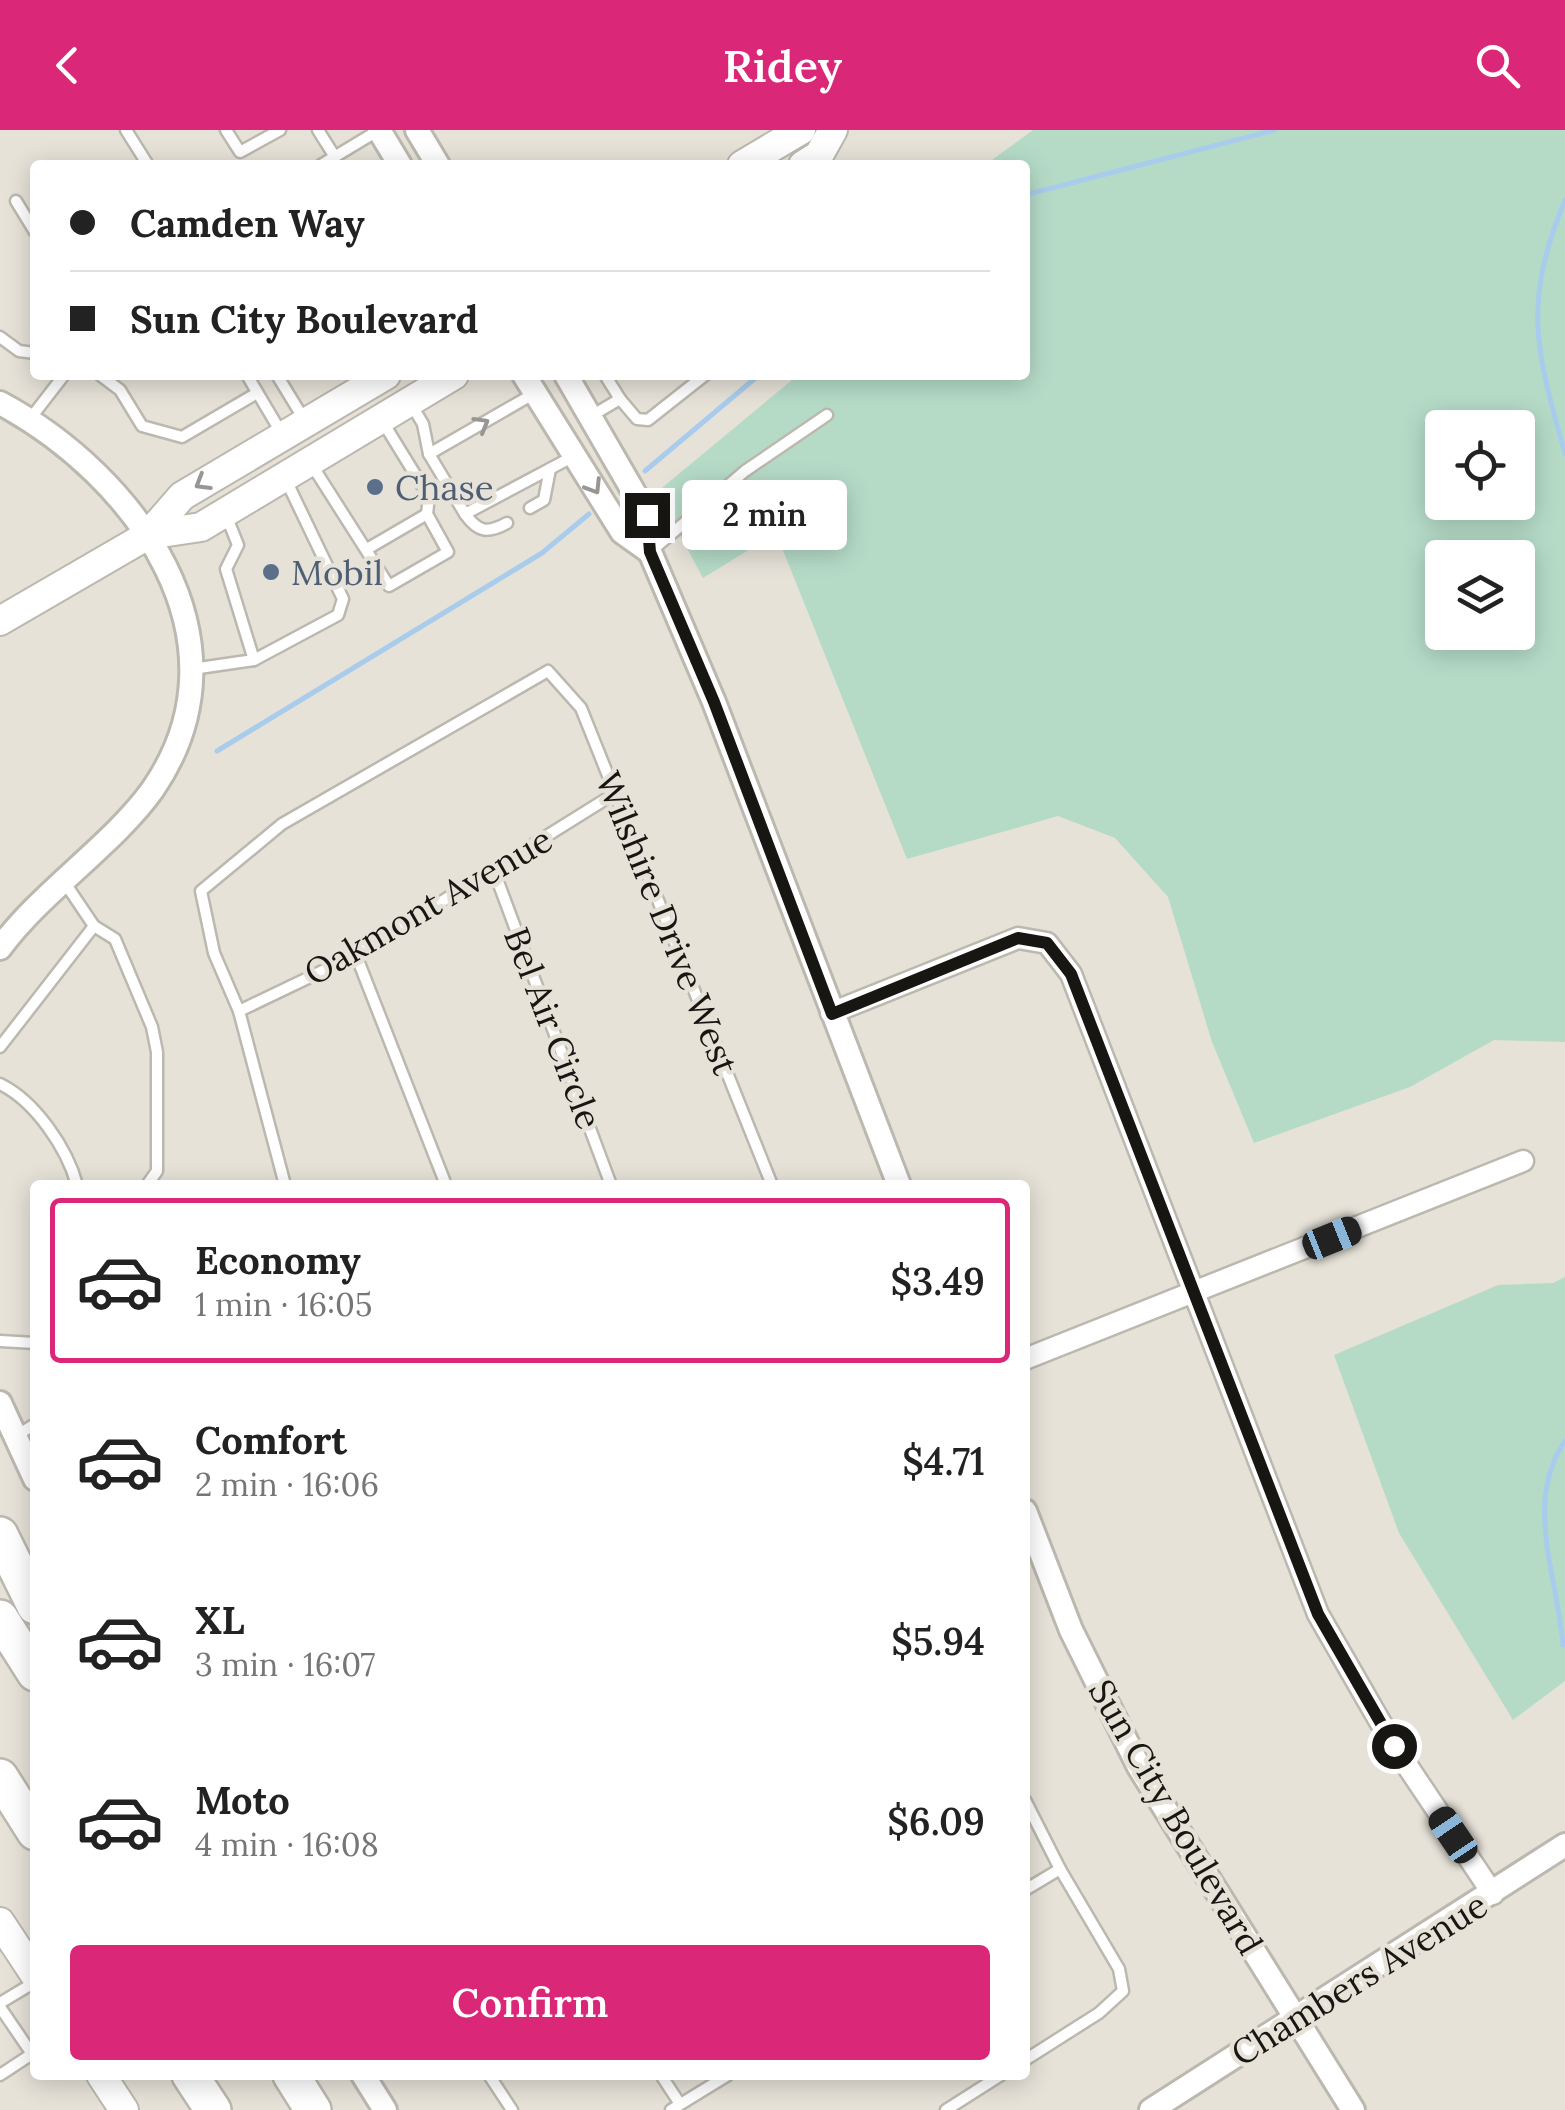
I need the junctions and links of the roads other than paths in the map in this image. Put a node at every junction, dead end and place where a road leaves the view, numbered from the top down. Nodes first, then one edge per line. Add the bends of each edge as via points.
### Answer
1 (126, 130) edge
2 (226, 130) edge
3 (280, 130) edge
4 (318, 130) edge
5 (379, 130) edge
6 (417, 130) edge
7 (800, 130) edge
8 (832, 130) edge
9 (335, 157) junction
10 (145, 160) edge
11 (330, 160) edge
12 (396, 160) edge
13 (435, 160) edge
14 (750, 160) edge
15 (812, 160) edge
16 (16, 201) dead end
17 (30, 224) edge
18 (0, 337) edge
19 (30, 353) edge
20 (60, 380) edge
21 (107, 380) edge
22 (250, 380) edge
23 (280, 380) edge
24 (373, 380) edge
25 (446, 380) edge
26 (569, 380) edge
27 (608, 380) edge
28 (698, 380) edge
29 (530, 384) edge
30 (257, 394) junction
31 (620, 399) junction
32 (409, 402) junction
33 (0, 403) edge
34 (827, 415) dead end
35 (592, 416) junction
36 (381, 418) junction
37 (30, 420) junction
38 (294, 428) junction
39 (429, 454) junction
40 (574, 456) junction
41 (310, 462) junction
42 (550, 469) junction
43 (284, 477) junction
44 (530, 508) dead end
45 (225, 512) junction
46 (426, 514) junction
47 (465, 514) junction
48 (506, 523) dead end
49 (148, 535) junction
50 (367, 549) junction
51 (650, 552) junction
52 (0, 622) edge
53 (254, 660) junction
54 (192, 669) junction
55 (614, 794) junction
56 (494, 871) junction
57 (63, 880) junction
58 (94, 926) junction
59 (5, 933) edge
60 (356, 955) junction
61 (239, 1010) junction
62 (832, 1014) junction
63 (0, 1047) edge
64 (0, 1084) edge
65 (1523, 1161) dead end
66 (75, 1180) edge
67 (151, 1180) edge
68 (285, 1180) edge
69 (444, 1180) edge
70 (610, 1180) edge
71 (770, 1180) edge
72 (896, 1180) edge
73 (1191, 1294) junction
74 (0, 1341) edge
75 (30, 1343) edge
76 (1030, 1357) edge
77 (0, 1404) edge
78 (25, 1431) edge
79 (1030, 1524) edge
80 (0, 1535) edge
81 (30, 1596) edge
82 (0, 1618) edge
83 (30, 1665) edge
84 (0, 1778) edge
85 (0, 1810) edge
86 (1030, 1810) edge
87 (30, 1824) edge
88 (1565, 1844) edge
89 (30, 1849) edge
90 (1060, 1870) junction
91 (1030, 1887) edge
92 (1492, 1894) junction
93 (0, 1922) edge
94 (8, 1952) edge
95 (30, 1973) edge
96 (30, 1982) edge
97 (0, 2005) edge
98 (1296, 2019) junction
99 (30, 2049) edge
100 (30, 2055) edge
101 (1030, 2057) edge
102 (0, 2075) edge
103 (104, 2080) edge
104 (193, 2080) edge
105 (294, 2080) edge
106 (365, 2080) edge
107 (493, 2080) edge
108 (663, 2080) edge
109 (720, 2080) edge
110 (993, 2080) edge
111 (675, 2107) edge
112 (124, 2110) edge
113 (213, 2110) edge
114 (313, 2110) edge
115 (385, 2110) edge
116 (512, 2110) edge
117 (946, 2110) edge
118 (1151, 2110) edge
119 (1353, 2110) edge

1 - 10 lane
2 - 3 lane via 240,152
4 - 9 lane
5 - 9 lane
5 - 12 street
6 - 13 street
7 - 14 main road
8 - 15 main road
9 - 11 lane
16 - 17 lane
18 - 19 lane
20 - 37 lane
21 - 30 lane via 142,426 182,437
22 - 30 lane
23 - 38 lane
24 - 38 main road
25 - 32 main road
26 - 35 street
27 - 31 lane
28 - 31 lane via 648,420 637,419
39 -> 29 lane
29 - 40 street
30 - 38 lane
31 - 35 lane
32 - 36 main road
32 - 39 lane via 423,424
33 - 37 street
34 - 51 lane via 746,470
35 - 51 street via 647,515
36 - 41 main road
36 - 46 lane via 428,497
37 - 49 street via 98,473
38 -> 49 main road via 182,496
39 - 47 lane
40 - 42 lane
40 -> 51 street via 622,532
41 - 43 main road
41 - 50 lane
42 - 44 lane via 544,500
42 - 47 lane
43 - 45 main road
43 - 53 lane via 344,600 338,615
45 - 49 main road via 201,527
45 - 53 lane via 238,545 226,569
46 - 50 lane
46 - 50 lane via 448,552 390,586
47 - 48 lane via 486,532
49 - 52 main road
49 - 54 street via 182,603
51 - 62 street
53 - 54 lane
54 - 57 street via 178,747 160,777
55 - 56 lane, Oakmont Avenue
55 - 61 lane, Wilshire Drive West via 582,708 548,671 282,824 201,891 214,952
55 - 71 lane, Wilshire Drive West
56 - 60 lane, Oakmont Avenue
56 - 70 lane, Bel Air Circle
57 - 58 lane
57 - 59 street
58 - 63 lane
58 - 67 lane via 116,939 158,1052 157,1171
60 - 61 lane, Oakmont Avenue
60 - 69 lane
61 - 68 lane
62 - 72 street
62 - 73 street via 1018,938 1047,943 1071,974
64 - 66 lane via 17,1092 50,1130
65 - 73 street
73 - 76 street
73 - 92 street via 1318,1614 1394,1746
74 - 75 lane
77 - 78 street
79 - 98 street, Sun City Boulevard via 1071,1630 1139,1767
80 - 81 highway
82 - 83 highway
84 - 87 highway
85 - 89 highway
86 - 90 lane
88 - 92 street, Chambers Avenue
90 - 91 lane
90 - 101 lane via 1120,1969 1123,1992
92 - 98 street, Chambers Avenue
93 - 94 main road
94 - 95 main road
96 - 97 lane
97 - 99 lane
98 - 118 street, Chambers Avenue
98 - 119 street, Sun City Boulevard
100 - 102 lane
103 - 112 main road
104 - 113 highway
105 - 114 highway
106 - 115 street
107 - 116 lane
108 - 111 lane
109 - 111 lane
110 - 117 lane

